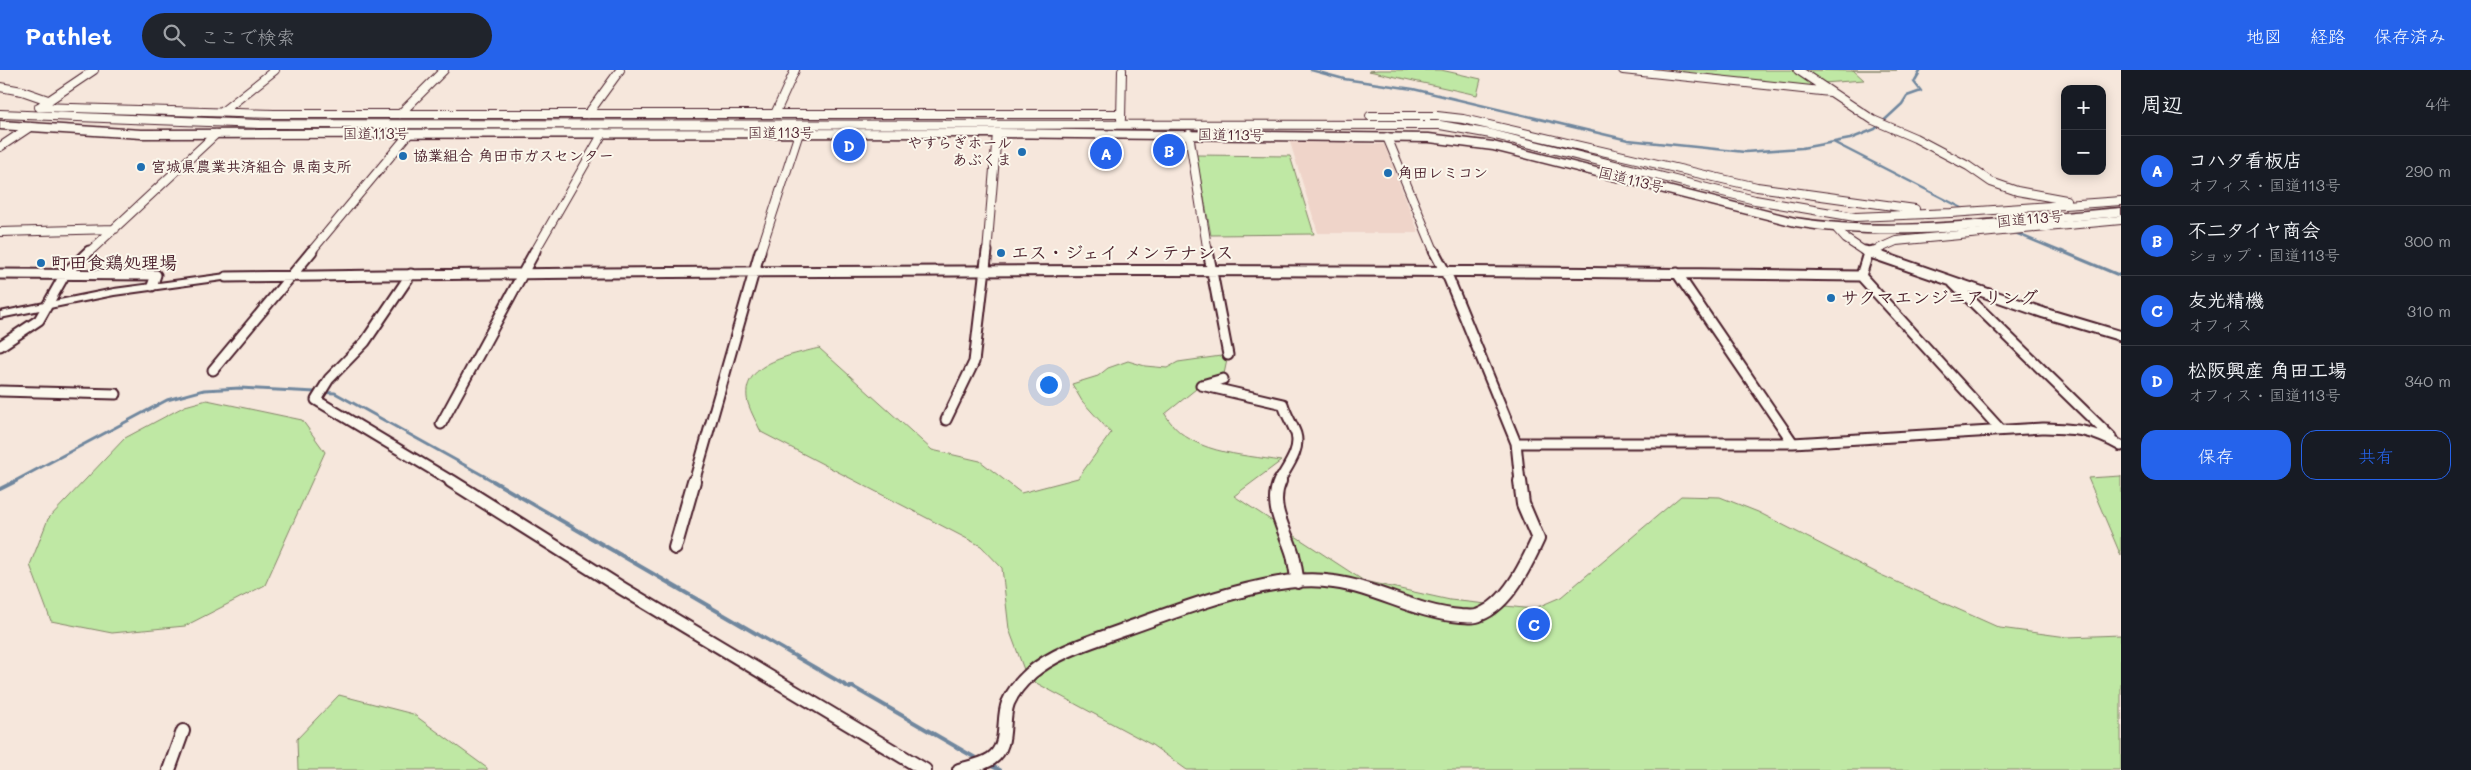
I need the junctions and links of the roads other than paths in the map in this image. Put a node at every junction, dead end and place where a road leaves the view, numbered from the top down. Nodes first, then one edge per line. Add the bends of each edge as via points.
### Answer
1 (94, 70) edge
2 (275, 70) edge
3 (444, 70) edge
4 (620, 70) edge
5 (795, 70) edge
6 (1122, 70) edge
7 (1623, 70) edge
8 (1798, 70) edge
9 (0, 87) edge
10 (1831, 92) junction
11 (48, 100) junction
12 (222, 112) junction
13 (0, 114) edge
14 (274, 114) junction
15 (400, 114) junction
16 (588, 114) junction
17 (775, 114) junction
18 (1121, 114) junction
19 (1370, 116) dead end
20 (0, 121) edge
21 (0, 125) edge
22 (1122, 125) junction
23 (25, 127) junction
24 (214, 128) junction
25 (603, 133) junction
26 (799, 133) junction
27 (997, 133) junction
28 (409, 134) junction
29 (1189, 134) junction
30 (1387, 137) junction
31 (0, 147) edge
32 (2121, 201) edge
33 (2092, 203) junction
34 (2121, 212) edge
35 (1951, 213) junction
36 (2068, 216) junction
37 (2121, 220) edge
38 (1837, 228) junction
39 (114, 229) junction
40 (0, 232) edge
41 (1868, 252) junction
42 (1213, 271) junction
43 (1443, 271) junction
44 (985, 272) junction
45 (522, 273) junction
46 (753, 273) junction
47 (1677, 273) junction
48 (0, 274) edge
49 (65, 274) junction
50 (411, 274) junction
51 (1861, 276) junction
52 (226, 277) joint
53 (293, 277) junction
54 (1950, 281) junction
55 (152, 286) junction
56 (49, 305) junction
57 (0, 315) edge
58 (2121, 336) edge
59 (0, 346) edge
60 (1228, 355) dead end
61 (213, 370) dead end
62 (1223, 379) dead end
63 (0, 391) edge
64 (116, 394) dead end
65 (946, 420) dead end
66 (441, 424) dead end
67 (2000, 429) junction
68 (1516, 443) junction
69 (1793, 443) junction
70 (2121, 446) edge
71 (675, 548) dead end
72 (1298, 582) junction
73 (183, 732) dead end
74 (169, 770) edge
75 (925, 770) edge
76 (959, 770) edge

1 - 11 street
2 - 12 street
3 - 15 street
4 - 16 street
5 - 17 street
6 - 18 street
7 - 10 street
8 - 10 street
9 - 11 street
10 - 33 street via 1872,120 1915,138 1991,182 2034,195
11 - 12 street via 39,107
12 - 14 street
13 - 24 street
14 - 15 street
14 - 24 street
15 - 16 street
16 - 17 street
17 - 18 street
18 - 22 street
19 - 35 street via 1463,119 1757,187
20 - 23 street
21 - 23 highway, 国道113号
22 - 24 street via 349,125
22 - 35 street via 1453,126 1779,204 1855,217
23 - 24 highway, 国道113号 via 141,134
23 - 31 street
24 - 28 highway, 国道113号
24 - 39 street
25 - 26 highway, 国道113号
25 - 28 highway, 国道113号
25 - 45 street
26 - 27 highway, 国道113号
26 - 46 street
27 - 29 highway, 国道113号
27 - 44 street
28 - 53 street
29 - 30 highway, 国道113号
29 - 42 street
30 - 38 highway, 国道113号 via 1429,138 1494,146 1786,220
30 - 43 street
32 - 33 street
33 - 35 street
33 - 36 street via 2066,212
34 - 36 highway, 国道113号
36 - 38 highway, 国道113号 via 1897,230
37 - 41 street via 1896,241
38 - 41 street
39 - 40 street
39 - 49 street
41 - 51 street
41 - 54 street
42 - 43 street
42 - 44 street
42 - 60 street
43 - 47 street
43 - 68 street via 1449,278
44 - 46 street
44 - 65 street via 974,362
45 - 46 street
45 - 50 street
45 - 66 street
46 - 71 street
47 - 51 street
47 - 69 street
48 - 49 street
49 - 55 street via 156,275
49 - 56 street
50 - 53 street
50 - 75 street via 358,351 318,392 316,400 320,404
51 - 67 street
52 - 53 street
52 - 55 street
53 - 61 street
54 - 58 street
54 - 70 street
55 - 56 street
56 - 57 street
56 - 59 street via 39,320
62 - 72 street via 1202,385 1283,404 1286,417 1296,432 1298,442 1294,458 1275,493 1275,506 1294,557
63 - 64 street
67 - 69 street
67 - 70 street via 2082,429
68 - 69 street
68 - 72 street via 1523,504 1538,539 1508,590 1478,616 1452,616 1407,606 1345,584 1318,580
72 - 76 street via 1248,588 1060,654 1031,672 1012,697 1000,750 991,759
73 - 74 street

